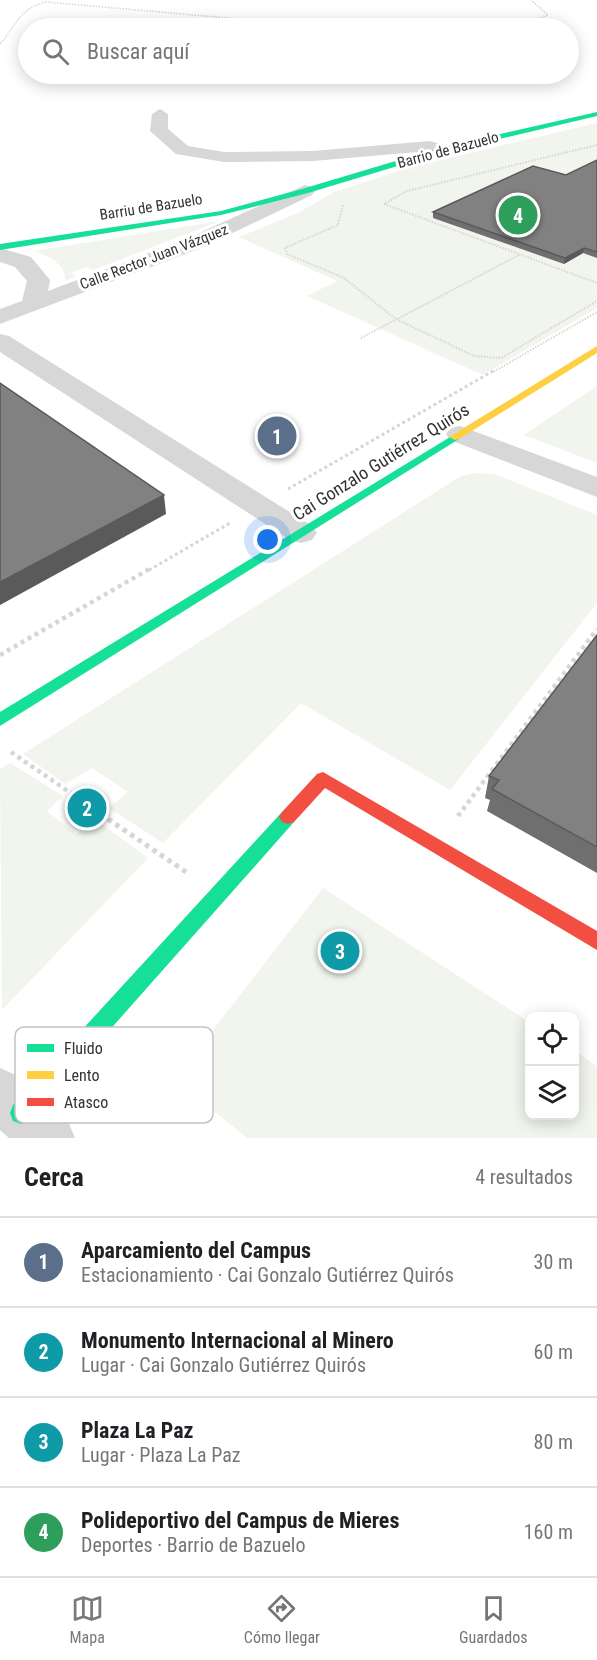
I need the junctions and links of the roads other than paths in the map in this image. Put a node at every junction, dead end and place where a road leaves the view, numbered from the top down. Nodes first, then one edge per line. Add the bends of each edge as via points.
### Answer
1 (160, 114) dead end
2 (596, 114) edge
3 (442, 150) junction
4 (305, 191) junction
5 (0, 247) edge
6 (0, 255) edge
7 (33, 304) junction
8 (0, 317) edge
9 (0, 341) edge
10 (597, 350) edge
11 (460, 434) junction
12 (597, 488) edge
13 (301, 533) junction
14 (0, 720) edge
15 (597, 941) edge
16 (101, 1027) edge

1 - 3 street via 159,131 182,150 225,158 314,156 430,146
2 - 3 street, Barrio de Bazuelo
3 - 4 street, Barrio de Bazuelo
4 - 5 street, Barriu de Bazuelo via 221,213
4 - 7 street, Calle Rector Juan Vázquez via 268,212
6 - 7 street via 23,262 39,280
7 - 8 street, Calle Rector Juan Vázquez
9 - 13 street
10 - 11 street, Cai Gonzalo Gutiérrez Quirós
11 - 12 street
11 - 13 street, Cai Gonzalo Gutiérrez Quirós
13 - 14 street, Cai Gonzalo Gutiérrez Quirós
15 - 16 street via 323,779

